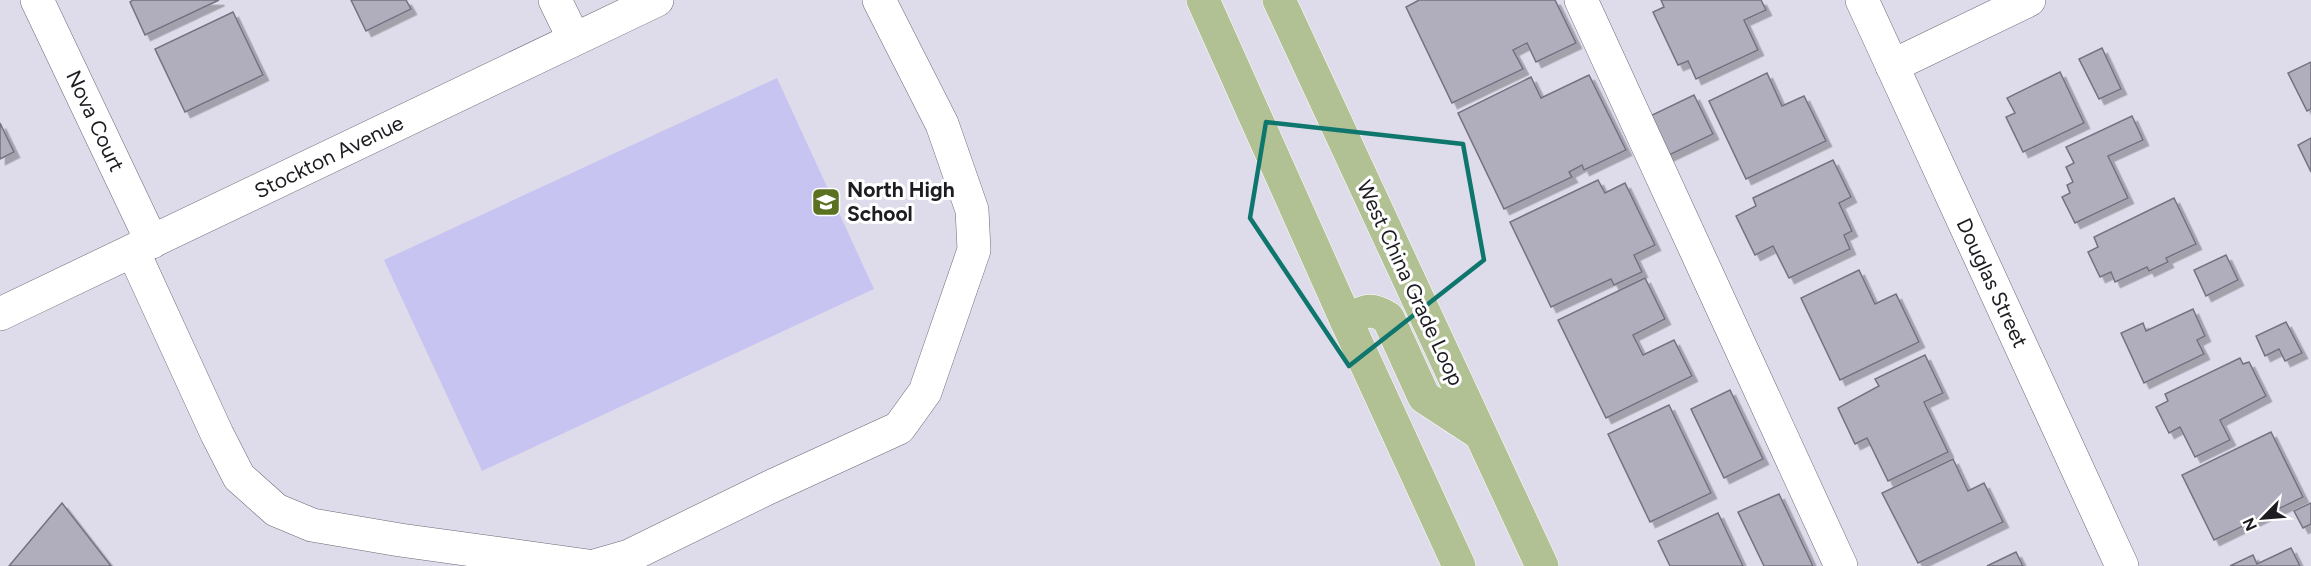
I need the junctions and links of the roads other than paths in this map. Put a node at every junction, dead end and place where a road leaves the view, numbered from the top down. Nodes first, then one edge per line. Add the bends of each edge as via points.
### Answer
1 (37, 0) edge
2 (555, 0) edge
3 (657, 0) edge
4 (879, 0) edge
5 (1203, 0) edge
6 (1279, 0) edge
7 (1581, 0) edge
8 (1862, 0) edge
9 (2030, 0) edge
10 (573, 39) junction
11 (1892, 66) junction
12 (143, 246) junction
13 (0, 314) edge
14 (1346, 320) junction
15 (1479, 433) junction
16 (588, 566) edge
17 (594, 566) edge
18 (1459, 566) edge
19 (1542, 566) edge
20 (1841, 566) edge
21 (2122, 566) edge

1 - 12 street, Nova Court
2 - 10 street
3 - 10 street, Stockton Avenue
4 - 17 street via 942,124 972,210 974,250 925,392 899,428 629,556
5 - 14 main road
6 - 15 main road, West China Grade Loop
7 - 20 street
8 - 11 street, Douglas Street
9 - 11 street
10 - 12 street, Stockton Avenue
11 - 21 street, Douglas Street
12 - 13 street, Stockton Avenue
12 - 16 street, Nova Court via 217,434 239,477 276,510 312,525
14 - 15 main road via 1367,310 1388,318 1424,397
14 - 18 main road
15 - 19 main road, West China Grade Loop

